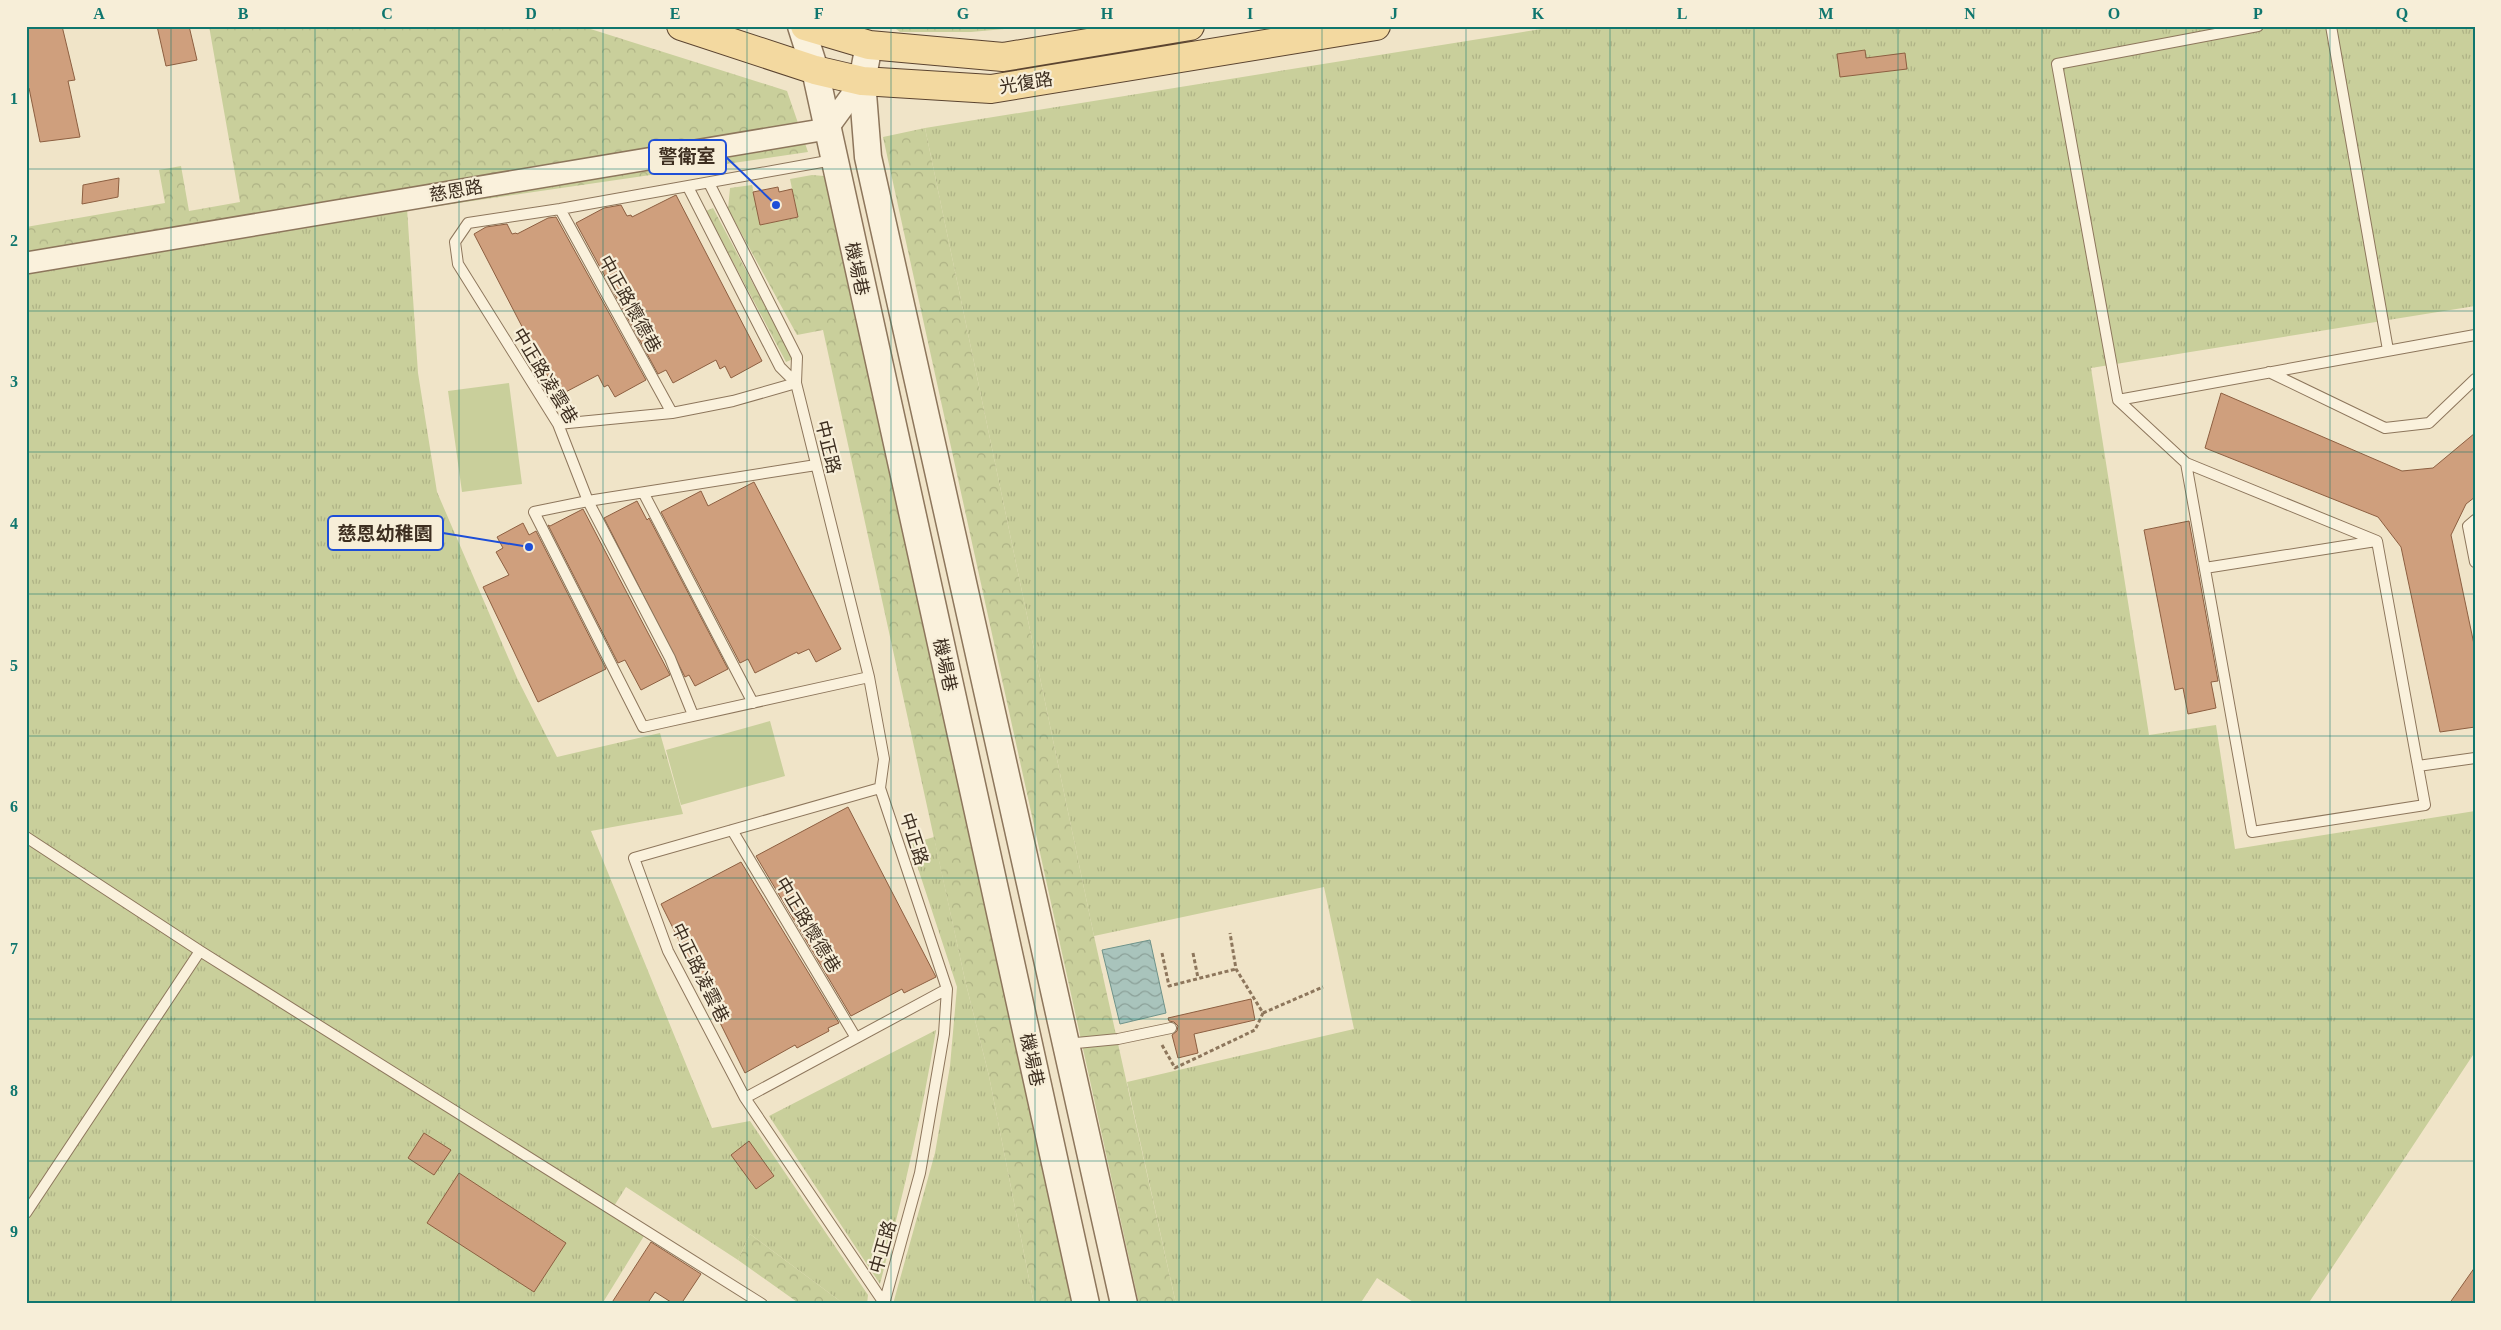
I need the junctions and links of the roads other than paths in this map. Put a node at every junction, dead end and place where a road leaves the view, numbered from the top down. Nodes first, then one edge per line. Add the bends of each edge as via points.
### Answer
1 (680, 26) edge
2 (801, 26) edge
3 (805, 26) edge
4 (1190, 26) edge
5 (1376, 26) edge
6 (2258, 26) edge
7 (2331, 26) edge
8 (869, 45) junction
9 (815, 70) junction
10 (862, 81) junction
11 (827, 129) junction
12 (834, 160) junction
13 (708, 183) junction
14 (688, 187) junction
15 (560, 209) junction
16 (26, 263) edge
17 (893, 270) junction
18 (859, 278) junction
19 (2475, 335) edge
20 (2388, 350) junction
21 (2269, 372) junction
22 (2475, 379) edge
23 (796, 383) junction
24 (2118, 400) junction
25 (672, 413) junction
26 (558, 424) junction
27 (2186, 463) junction
28 (816, 465) junction
29 (644, 494) junction
30 (588, 501) junction
31 (2475, 520) edge
32 (2377, 541) junction
33 (2475, 562) edge
34 (2204, 568) junction
35 (870, 677) junction
36 (753, 703) junction
37 (693, 715) junction
38 (2475, 758) edge
39 (2418, 766) junction
40 (880, 788) junction
41 (732, 830) junction
42 (26, 837) edge
43 (200, 951) junction
44 (947, 989) junction
45 (1171, 1028) dead end
46 (856, 1038) junction
47 (1064, 1044) junction
48 (745, 1098) junction
49 (26, 1213) edge
50 (884, 1303) edge
51 (762, 1304) edge
52 (1086, 1304) edge
53 (1124, 1304) edge

1 - 9 main road, 光復路
2 - 9 street, 機場巷
3 - 8 main road, 光復路
4 - 8 main road, 光復路 via 1002,57
5 - 10 main road, 光復路 via 991,89
6 - 24 lane via 2057,64
7 - 20 lane
8 - 10 street, 機場巷
9 - 10 main road, 光復路
9 - 11 street, 機場巷
10 - 11 street
10 - 17 street, 機場巷 via 868,157
11 - 12 street, 機場巷
11 - 16 street, 慈恩路
12 - 13 lane
12 - 18 street, 機場巷
13 - 14 lane
13 - 23 lane, 中正路 via 797,357
14 - 15 lane
14 - 23 lane, 中正路 via 780,367
15 - 25 lane, 中正路懷德巷
15 - 26 lane, 中正路凌雲巷 via 468,223 455,242 458,264
17 - 18 street
17 - 47 street, 機場巷
18 - 52 street, 機場巷
19 - 20 lane
20 - 21 lane
21 - 22 lane via 2385,428 2429,423
21 - 24 lane
23 - 25 lane via 733,401
23 - 28 lane, 中正路
24 - 27 lane
25 - 26 lane
26 - 30 lane, 中正路凌雲巷
27 - 32 lane
27 - 34 lane
28 - 29 lane
28 - 35 lane, 中正路
29 - 30 lane
29 - 36 lane
30 - 37 lane, 中正路凌雲巷 via 670,658
30 - 37 lane via 534,512 643,727
31 - 33 lane via 2468,526
32 - 34 lane
32 - 39 lane
34 - 39 lane via 2252,832 2425,805
35 - 36 lane
35 - 40 lane, 中正路 via 884,759
36 - 37 lane
38 - 39 lane
40 - 41 lane
40 - 44 lane, 中正路
41 - 46 lane, 中正路懷德巷
41 - 48 lane, 中正路凌雲巷 via 634,858 668,951
42 - 43 lane
43 - 49 lane
43 - 51 lane
44 - 46 lane
44 - 50 lane, 中正路 via 944,1034 920,1173
45 - 47 lane via 1118,1039
46 - 48 lane
47 - 53 street, 機場巷
48 - 50 lane, 中正路凌雲巷

